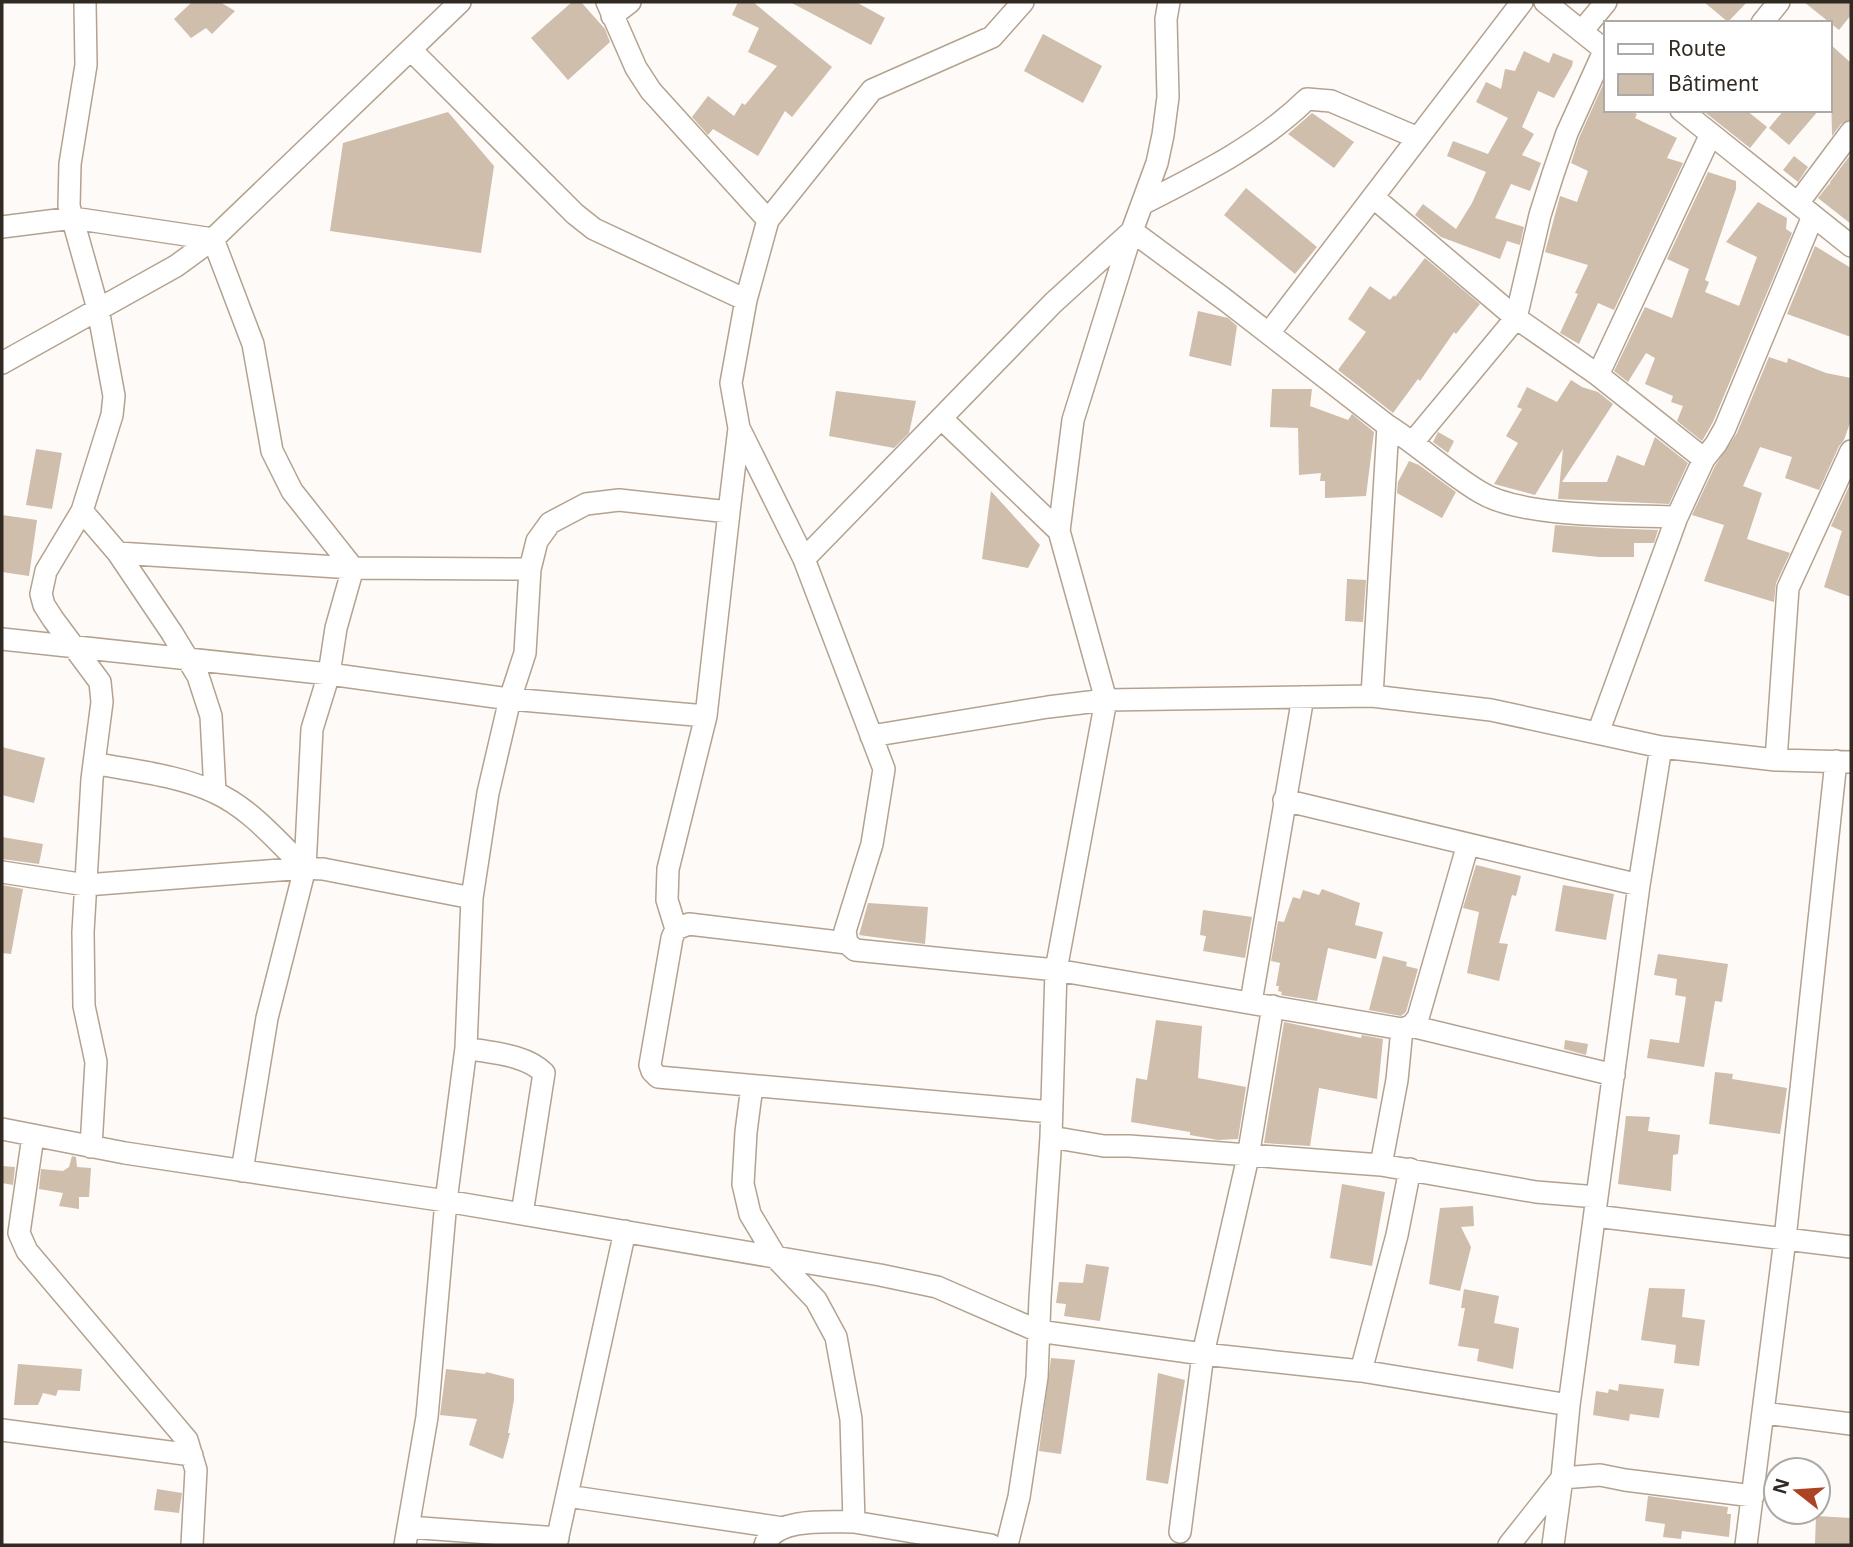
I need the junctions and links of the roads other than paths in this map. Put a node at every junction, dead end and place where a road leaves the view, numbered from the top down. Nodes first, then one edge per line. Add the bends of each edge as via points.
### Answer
1 (85, 2) edge
2 (460, 2) edge
3 (630, 2) edge
4 (1023, 2) edge
5 (1168, 2) edge
6 (1522, 2) edge
7 (1545, 2) edge
8 (1606, 2) edge
9 (1779, 2) edge
10 (609, 9) edge
11 (1764, 21) edge
12 (1582, 31) junction
13 (1604, 48) edge
14 (411, 50) junction
15 (1604, 54) edge
16 (1687, 112) edge
17 (1851, 132) edge
18 (1711, 134) junction
19 (1418, 138) junction
20 (1373, 197) junction
21 (1142, 204) junction
22 (1806, 209) junction
23 (73, 218) junction
24 (768, 220) junction
25 (2, 227) edge
26 (1132, 231) junction
27 (213, 239) junction
28 (1851, 246) edge
29 (746, 300) junction
30 (99, 309) junction
31 (1516, 318) junction
32 (1269, 333) junction
33 (7, 355) edge
34 (1598, 375) junction
35 (942, 419) junction
36 (1388, 426) junction
37 (739, 428) junction
38 (1413, 442) junction
39 (1851, 451) edge
40 (1704, 460) junction
41 (82, 511) junction
42 (729, 512) junction
43 (1677, 517) junction
44 (1059, 531) junction
45 (118, 553) junction
46 (804, 559) junction
47 (353, 568) junction
48 (530, 569) junction
49 (2, 639) edge
50 (75, 647) junction
51 (187, 658) junction
52 (329, 674) junction
53 (1372, 696) junction
54 (1303, 697) junction
55 (510, 699) junction
56 (1106, 700) junction
57 (706, 716) junction
58 (1598, 733) junction
59 (871, 736) junction
60 (1661, 747) junction
61 (1776, 760) junction
62 (1843, 761) edge
63 (94, 763) junction
64 (215, 792) junction
65 (1284, 800) junction
66 (1468, 844) junction
67 (305, 868) junction
68 (2, 872) edge
69 (86, 885) junction
70 (1639, 885) junction
71 (472, 898) junction
72 (676, 929) junction
73 (847, 943) junction
74 (1056, 970) junction
75 (1251, 1002) junction
76 (1273, 1006) junction
77 (1406, 1027) junction
78 (466, 1048) junction
79 (1614, 1075) junction
80 (752, 1086) junction
81 (1051, 1112) junction
82 (2, 1129) edge
83 (33, 1136) junction
84 (1051, 1137) junction
85 (90, 1147) junction
86 (1248, 1157) junction
87 (1381, 1165) junction
88 (1410, 1169) junction
89 (242, 1171) junction
90 (446, 1201) junction
91 (1596, 1207) junction
92 (522, 1214) junction
93 (625, 1231) junction
94 (1785, 1239) junction
95 (1851, 1247) edge
96 (777, 1259) junction
97 (1038, 1331) junction
98 (1203, 1354) junction
99 (1361, 1371) junction
100 (1569, 1405) junction
101 (1764, 1413) junction
102 (1851, 1424) edge
103 (2, 1430) edge
104 (192, 1455) junction
105 (1562, 1478) junction
106 (567, 1496) junction
107 (1753, 1496) junction
108 (853, 1522) junction
109 (783, 1528) junction
110 (1180, 1532) dead end
111 (406, 1536) edge
112 (557, 1541) edge
113 (192, 1545) edge
114 (765, 1545) edge
115 (991, 1545) edge
116 (1007, 1545) edge
117 (1509, 1545) edge
118 (1553, 1545) edge
119 (1746, 1545) edge

1 - 23 street via 86,65 70,164
2 - 14 street
3 - 10 street
4 - 24 street via 992,37 872,90
5 - 21 street via 1168,97 1157,163
6 - 19 street
7 - 12 street
8 - 12 street
9 - 11 street
10 - 24 street via 652,91
12 - 13 street
14 - 27 street
14 - 29 street via 594,229
15 - 31 street via 1553,174
16 - 18 street
17 - 22 street
18 - 22 street
18 - 34 street
19 - 20 street
19 - 21 street via 1331,101 1307,99 1285,121 1218,166
20 - 31 street
20 - 32 street
21 - 26 street
22 - 28 street
22 - 40 street via 1725,428
23 - 25 street
23 - 27 street
23 - 30 street
24 - 29 street
26 - 32 street
26 - 35 street via 1053,303
26 - 44 street via 1073,420
27 - 30 street via 176,266
27 - 47 street via 253,344 272,452 292,491
29 - 37 street via 731,383
30 - 33 street
30 - 41 street via 114,396
31 - 34 street
31 - 38 street
32 - 36 street
34 - 40 street
35 - 44 street
35 - 46 street
36 - 38 street
36 - 53 street
37 - 42 street
37 - 46 street
38 - 43 street via 1481,493 1506,504
39 - 61 street via 1788,588
40 - 43 street
41 - 45 street
41 - 50 street via 46,571 41,594
42 - 48 street via 619,500 586,504 550,523 537,541
42 - 57 street
43 - 58 street
44 - 56 street
45 - 47 street
45 - 51 street
46 - 59 street
47 - 48 street
47 - 52 street
48 - 55 street via 525,653
49 - 50 street
50 - 51 street
50 - 63 street via 100,682
51 - 52 street
51 - 64 street via 211,716
52 - 55 street
52 - 67 street via 312,729
53 - 54 street
53 - 58 street via 1479,708
54 - 56 street
54 - 65 street
55 - 57 street
55 - 71 street via 488,793
56 - 59 street
56 - 74 street
57 - 72 street via 668,869 667,900
58 - 60 street
59 - 73 street via 884,769 872,844 845,930
60 - 61 street
60 - 70 street
61 - 62 street
62 - 94 street
63 - 64 street
63 - 69 street
64 - 67 street via 247,813
65 - 66 street
65 - 75 street
66 - 70 street
66 - 77 street via 1418,1017
67 - 69 street
67 - 71 street
67 - 89 street via 267,1018
68 - 69 street
69 - 85 street via 83,1006 96,1062
70 - 79 street
71 - 78 street
72 - 73 street via 689,924
72 - 80 street via 652,1071 658,1077
73 - 74 street via 855,950
74 - 75 street
74 - 81 street
75 - 76 street
76 - 77 street
76 - 86 street
77 - 79 street
77 - 87 street
78 - 90 street
78 - 92 street via 525,1061 544,1073
79 - 91 street
80 - 81 street
80 - 96 street via 743,1184 750,1214
81 - 84 street
82 - 83 street
83 - 85 street
83 - 104 street via 19,1233 27,1251 187,1440
84 - 86 street via 1104,1146
84 - 97 street
85 - 89 street
86 - 87 street
86 - 98 street
87 - 88 street
88 - 91 street
88 - 99 street
89 - 90 street
90 - 92 street
90 - 111 street via 427,1417
91 - 94 street
91 - 100 street
92 - 93 street
93 - 96 street
93 - 106 street
94 - 95 street
94 - 101 street
96 - 97 street via 937,1287
96 - 108 street via 816,1300 836,1337 851,1419
97 - 98 street
97 - 116 street via 1037,1377 1024,1470
98 - 99 street
98 - 110 street
99 - 100 street
100 - 105 street
101 - 102 street
101 - 107 street
103 - 104 street
104 - 113 street via 196,1484
105 - 107 street via 1600,1475
105 - 117 street
105 - 118 street
106 - 109 street
106 - 112 street
107 - 119 street
108 - 109 street via 813,1521
108 - 115 street
109 - 114 street via 767,1538
111 - 112 street

